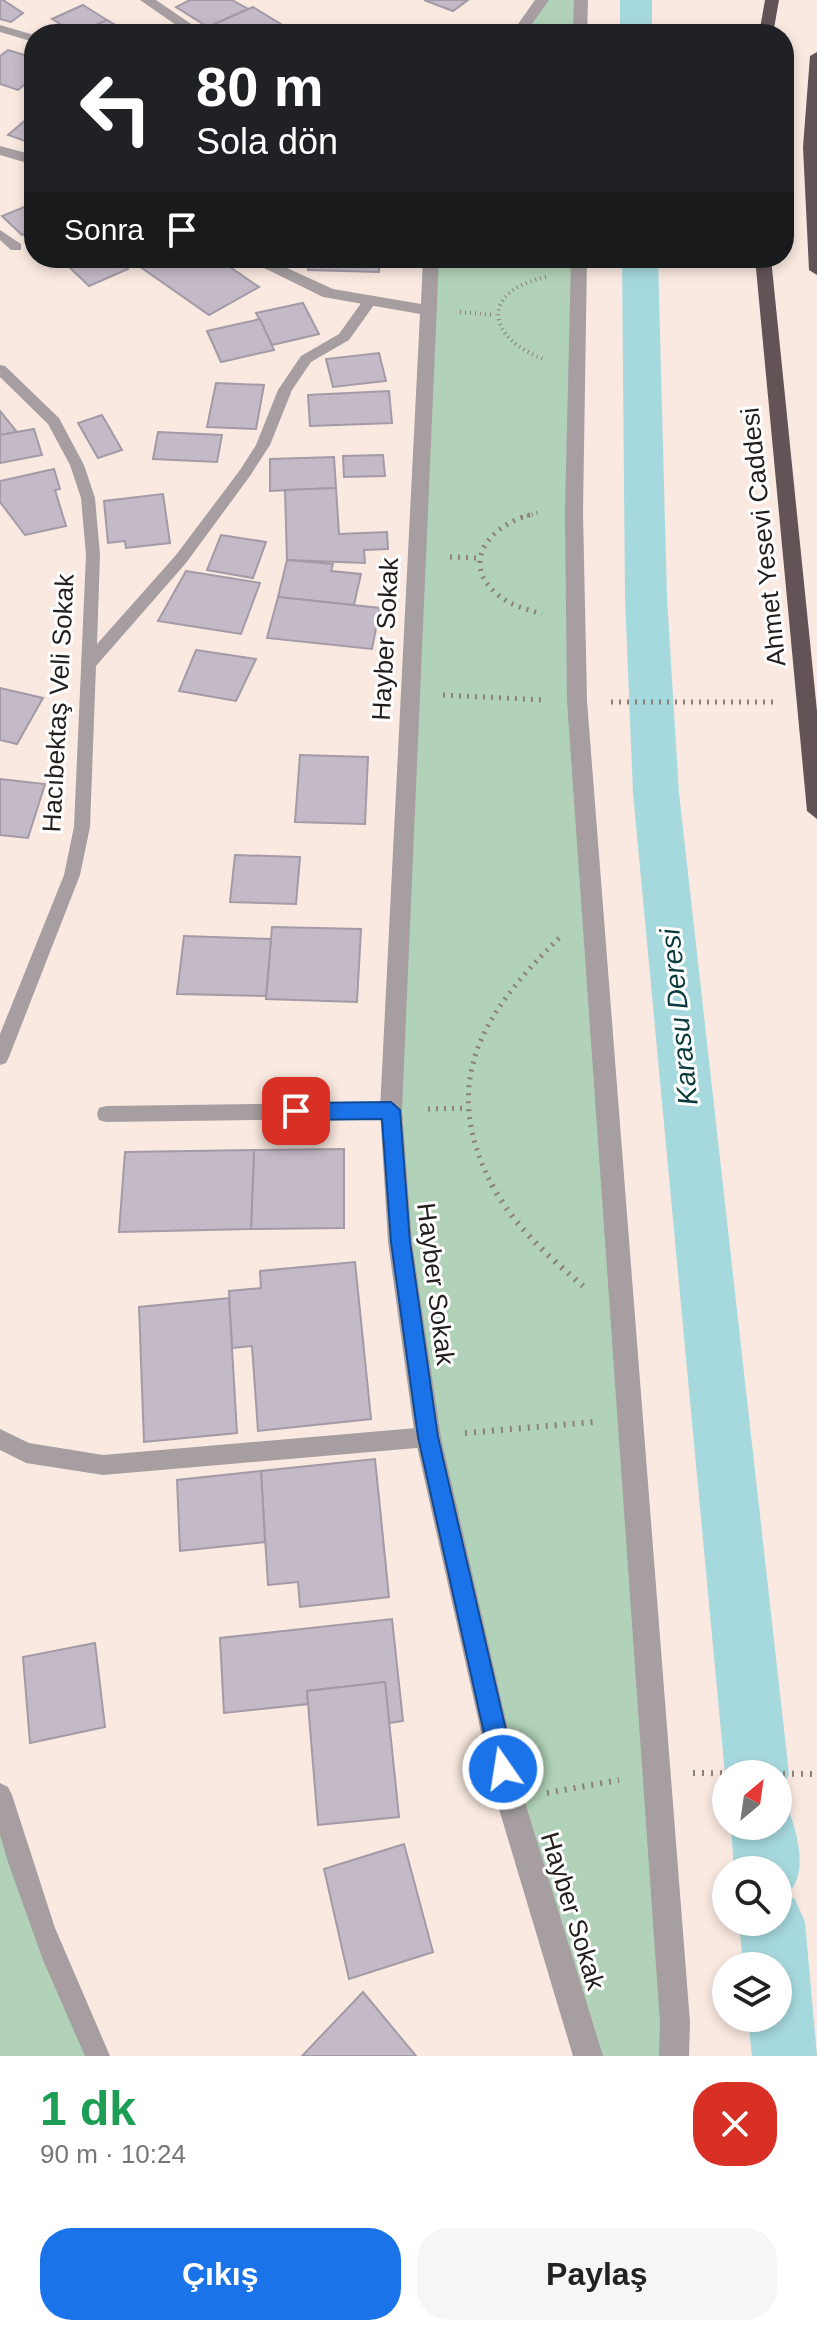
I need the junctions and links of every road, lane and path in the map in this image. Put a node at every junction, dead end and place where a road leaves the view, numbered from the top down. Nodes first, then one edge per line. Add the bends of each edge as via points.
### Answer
1 (147, 0) edge
2 (542, 0) edge
3 (581, 0) edge
4 (772, 0) edge
5 (184, 24) edge
6 (525, 24) edge
7 (580, 24) edge
8 (768, 24) edge
9 (0, 28) edge
10 (24, 36) edge
11 (817, 56) edge
12 (0, 150) edge
13 (24, 157) edge
14 (815, 217) edge
15 (0, 234) edge
16 (16, 247) dead end
17 (273, 268) edge
18 (431, 268) edge
19 (576, 268) edge
20 (579, 268) edge
21 (764, 268) edge
22 (817, 270) edge
23 (369, 302) junction
24 (429, 310) junction
25 (576, 363) junction
26 (0, 369) edge
27 (574, 512) junction
28 (574, 615) junction
29 (87, 666) junction
30 (410, 694) junction
31 (577, 701) junction
32 (806, 702) junction
33 (817, 811) edge
34 (593, 916) junction
35 (0, 1057) edge
36 (391, 1110) junction
37 (106, 1114) dead end
38 (623, 1307) junction
39 (631, 1418) junction
40 (428, 1437) junction
41 (0, 1439) edge
42 (657, 1773) junction
43 (817, 1774) edge
44 (0, 1795) edge
45 (510, 1799) junction
46 (98, 2056) edge
47 (588, 2056) edge
48 (674, 2056) edge

1 - 5 street
2 - 6 street
3 - 7 street
4 - 8 highway
9 - 10 lane
11 - 14 highway via 810,147
12 - 13 street
14 - 22 highway
15 - 16 lane
17 - 23 street via 306,284
18 - 24 street, Hayber Sokak
19 - 25 path via 522,283 509,292 495,315 497,328 518,350 535,358
20 - 25 street
21 - 32 highway, Ahmet Yesevi Caddesi
23 - 24 street
23 - 29 lane via 344,337 306,359 285,390 263,445 237,483 181,559
24 - 30 street, Hayber Sokak
25 - 27 street
26 - 29 lane, Hacıbektaş Veli Sokak via 54,421 83,478 93,555
27 - 28 street
27 - 28 path via 506,521 482,544 477,558 487,587 501,599 540,614
28 - 31 street
29 - 35 lane, Hacıbektaş Veli Sokak via 82,827 72,875
30 - 31 path
30 - 36 street, Hayber Sokak
31 - 32 path
31 - 34 street
32 - 33 highway, Ahmet Yesevi Caddesi
34 - 38 street
34 - 38 path via 558,938 501,998 469,1066 467,1108 476,1155 518,1225 548,1260
36 - 37 lane
36 - 40 street, Hayber Sokak via 400,1242
38 - 39 street
39 - 40 path
39 - 42 street
40 - 41 lane via 103,1465 26,1453
40 - 45 street, Hayber Sokak
42 - 43 path
42 - 45 path
42 - 48 street
44 - 46 lane via 21,1874 59,1979
45 - 47 street, Hayber Sokak

